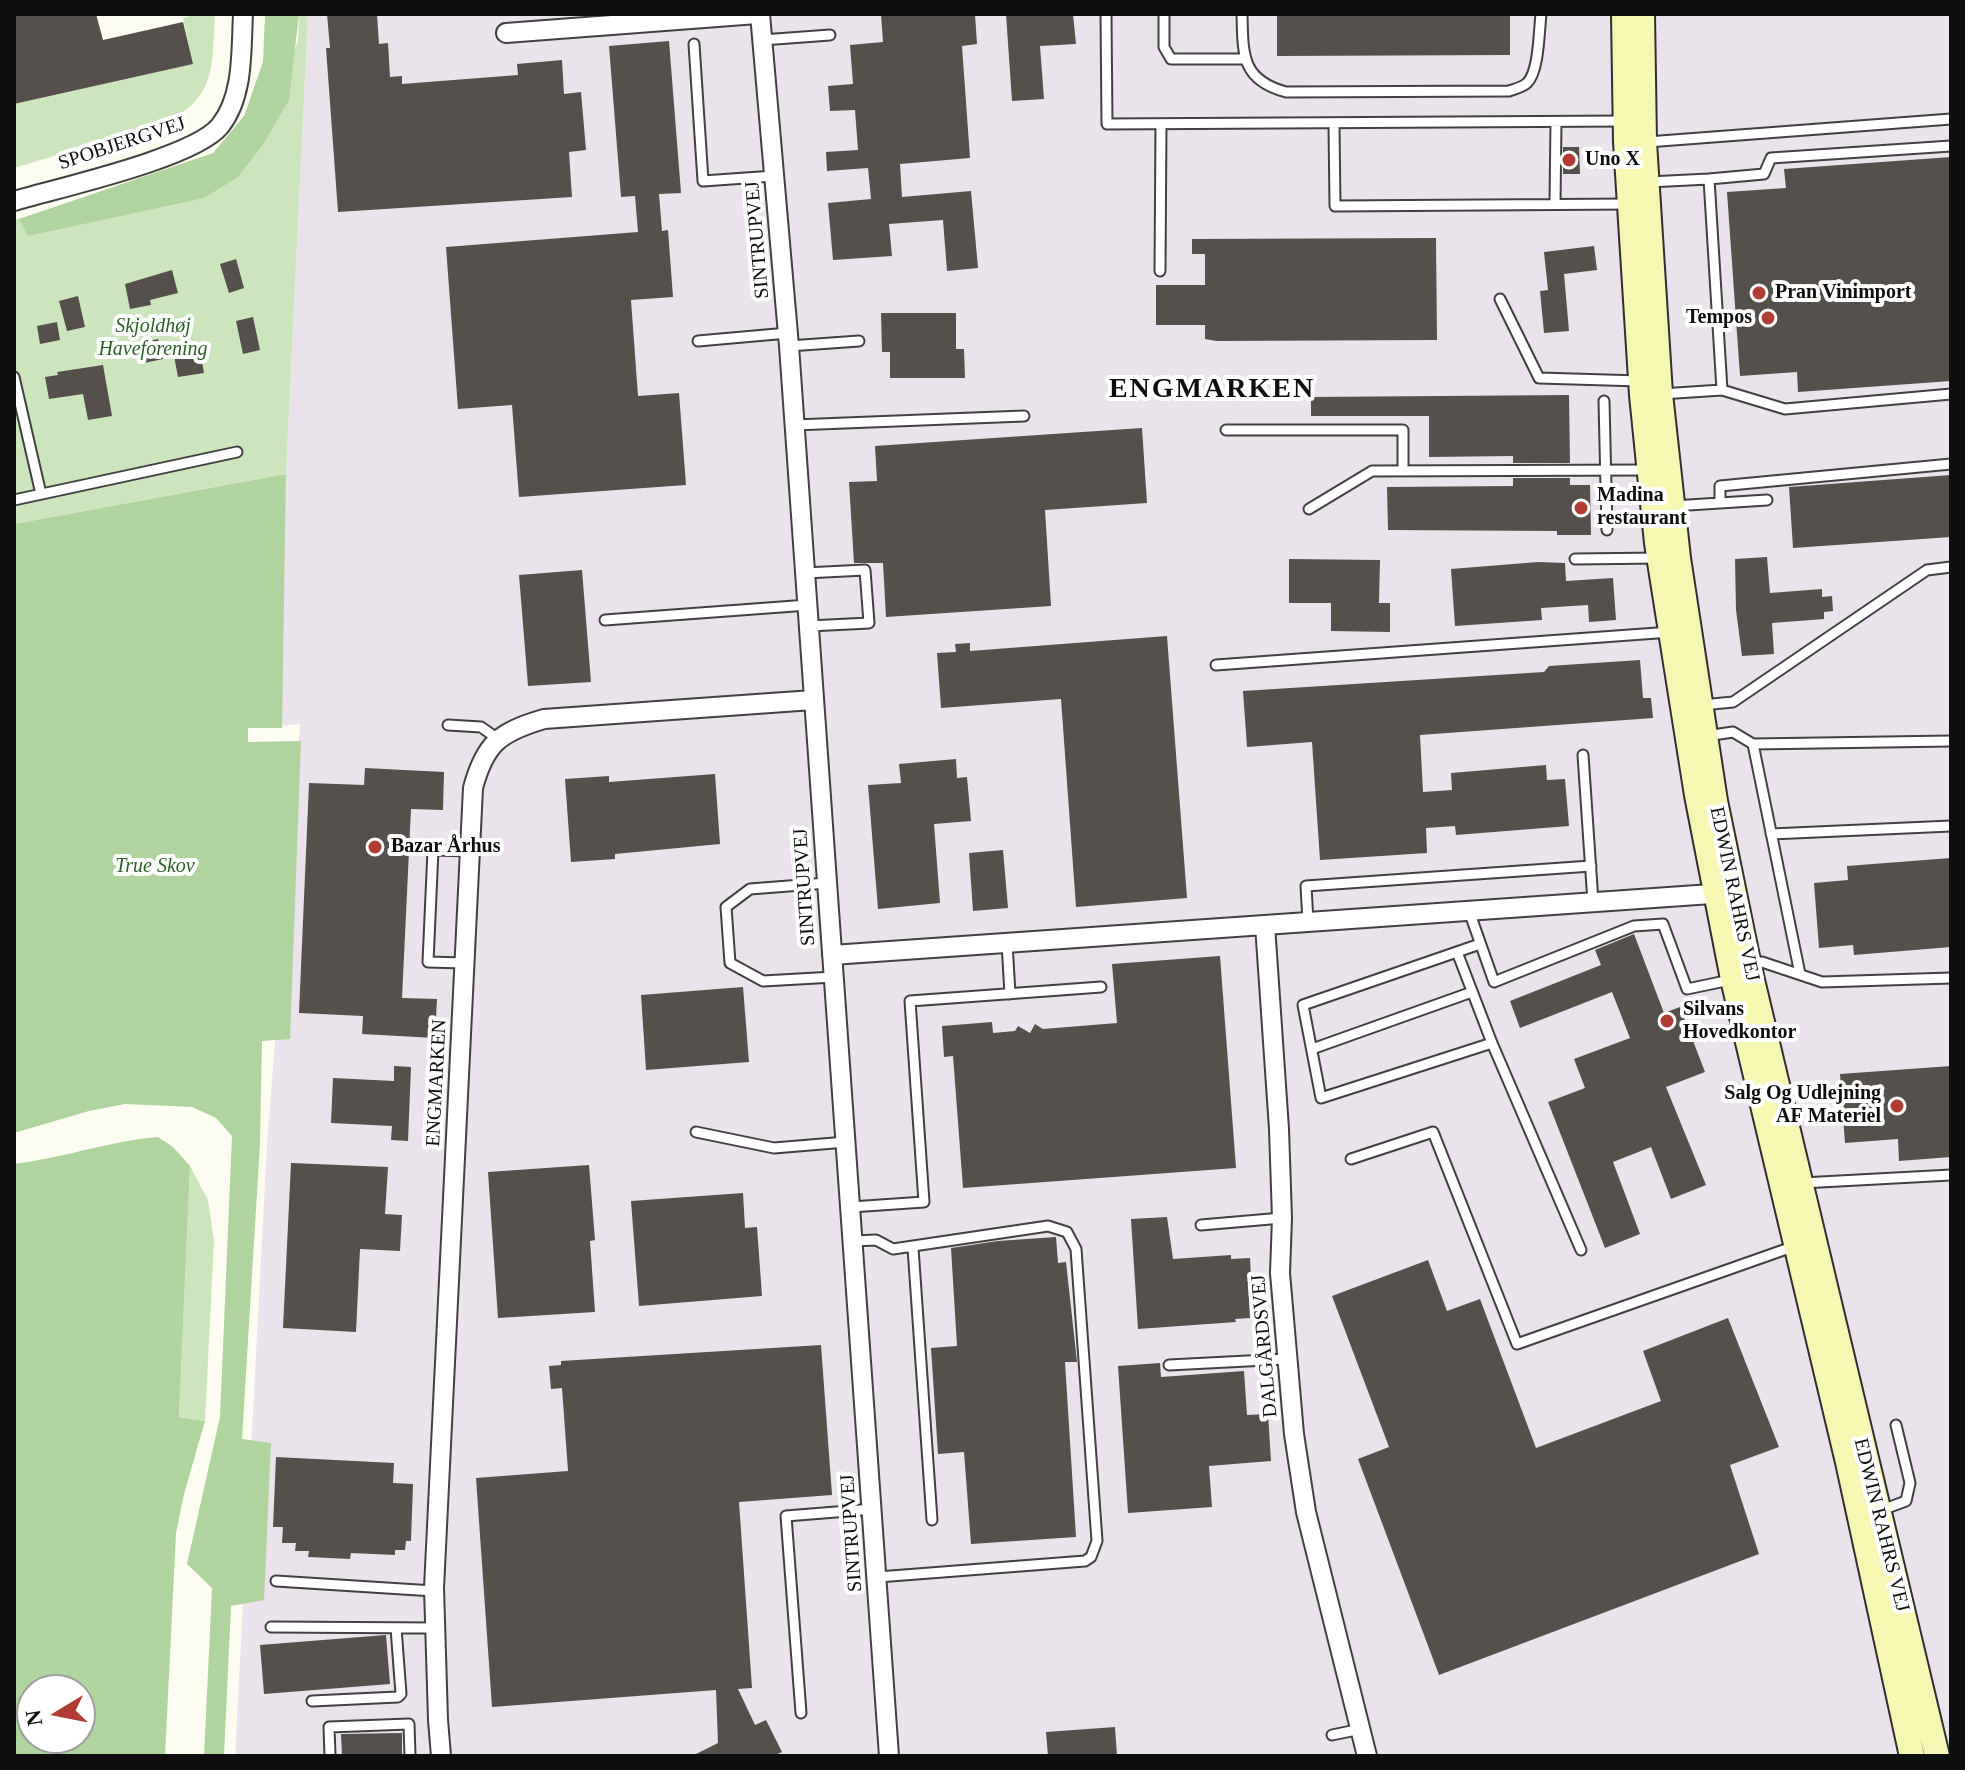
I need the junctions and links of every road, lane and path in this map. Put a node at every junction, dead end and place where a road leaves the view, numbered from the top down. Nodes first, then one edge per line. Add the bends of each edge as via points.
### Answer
1 (243, 14) edge
2 (758, 14) edge
3 (1106, 14) edge
4 (1164, 14) edge
5 (1242, 14) edge
6 (1541, 14) edge
7 (1624, 14) edge
8 (1642, 14) edge
9 (623, 20) edge
10 (506, 33) dead end
11 (830, 35) dead end
12 (762, 40) junction
13 (694, 44) dead end
14 (1245, 59) junction
15 (1951, 119) edge
16 (1556, 122) junction
17 (1161, 124) junction
18 (1334, 125) junction
19 (1635, 132) junction
20 (1951, 146) edge
21 (774, 176) junction
22 (1709, 179) junction
23 (1638, 193) junction
24 (14, 201) edge
25 (1555, 204) junction
26 (1160, 271) dead end
27 (1500, 299) dead end
28 (788, 340) junction
29 (698, 341) dead end
30 (859, 341) dead end
31 (14, 377) edge
32 (1651, 388) junction
33 (1722, 390) junction
34 (1951, 394) edge
35 (1604, 401) dead end
36 (1024, 416) dead end
37 (794, 425) junction
38 (1226, 430) dead end
39 (237, 452) dead end
40 (1951, 464) edge
41 (1658, 469) junction
42 (1606, 470) junction
43 (1403, 471) junction
44 (41, 494) junction
45 (14, 500) edge
46 (1767, 500) dead end
47 (1720, 503) junction
48 (1663, 506) junction
49 (1309, 509) dead end
50 (1607, 530) dead end
51 (1669, 558) junction
52 (1575, 559) dead end
53 (1951, 567) edge
54 (805, 573) junction
55 (808, 605) junction
56 (605, 620) dead end
57 (809, 626) junction
58 (1680, 632) junction
59 (1216, 665) dead end
60 (813, 700) junction
61 (1692, 706) junction
62 (448, 725) dead end
63 (1705, 736) junction
64 (498, 739) junction
65 (1951, 741) edge
66 (1753, 744) junction
67 (1583, 755) dead end
68 (1951, 826) edge
69 (1771, 834) junction
70 (470, 851) junction
71 (1591, 866) junction
72 (827, 883) junction
73 (1724, 893) junction
74 (1593, 902) junction
75 (1469, 911) junction
76 (1308, 922) junction
77 (1265, 925) junction
78 (1007, 943) junction
79 (1480, 944) junction
80 (1457, 952) junction
81 (832, 955) junction
82 (464, 963) junction
83 (1744, 973) junction
84 (1800, 974) junction
85 (834, 977) junction
86 (1951, 978) edge
87 (1101, 987) dead end
88 (1472, 992) junction
89 (1010, 994) junction
90 (1492, 1043) junction
91 (1312, 1049) junction
92 (696, 1132) dead end
93 (846, 1142) junction
94 (1351, 1159) dead end
95 (1951, 1175) edge
96 (1791, 1185) junction
97 (851, 1207) junction
98 (1282, 1218) junction
99 (1201, 1225) dead end
100 (853, 1241) junction
101 (1805, 1243) junction
102 (913, 1248) junction
103 (1581, 1250) dead end
104 (1286, 1359) junction
105 (1169, 1365) dead end
106 (1896, 1425) dead end
107 (873, 1509) junction
108 (1869, 1514) junction
109 (932, 1520) dead end
110 (878, 1577) junction
111 (276, 1581) dead end
112 (434, 1591) junction
113 (271, 1627) dead end
114 (396, 1628) junction
115 (435, 1628) junction
116 (312, 1701) dead end
117 (801, 1713) dead end
118 (1361, 1729) junction
119 (1332, 1735) dead end
120 (330, 1756) edge
121 (410, 1756) edge
122 (441, 1756) edge
123 (889, 1756) edge
124 (1367, 1756) edge
125 (1912, 1756) edge
126 (1937, 1756) edge

1 - 24 street, SPOBJERGVEJ via 238,85 220,126 201,142
2 - 9 street, SINTRUPVEJ
2 - 12 street, SINTRUPVEJ
3 - 17 lane via 1107,124
4 - 14 lane via 1164,47 1171,59
5 - 14 lane
6 - 14 lane via 1531,78 1509,91 1286,92 1259,80
7 - 19 street, EDWIN RAHRS VEJ
8 - 19 street, EDWIN RAHRS VEJ
9 - 10 street, SINTRUPVEJ
11 - 12 lane
12 - 21 street, SINTRUPVEJ
13 - 21 lane via 703,181
15 - 19 lane
16 - 18 lane
16 - 19 lane
16 - 25 lane
17 - 18 lane
17 - 26 lane
18 - 25 lane via 1335,206
19 - 23 street, EDWIN RAHRS VEJ
20 - 22 lane via 1771,158 1764,174
21 - 28 street, SINTRUPVEJ
22 - 23 lane
22 - 33 lane
23 - 25 lane
23 - 32 street, EDWIN RAHRS VEJ
27 - 32 lane via 1539,378
28 - 29 lane
28 - 30 lane
28 - 37 street, SINTRUPVEJ
31 - 44 lane
32 - 33 lane
32 - 41 street, EDWIN RAHRS VEJ
33 - 34 lane via 1785,409
35 - 42 lane
36 - 37 lane
37 - 54 street, SINTRUPVEJ
38 - 43 lane via 1403,430
39 - 44 lane
40 - 47 lane via 1720,486
41 - 42 lane
41 - 48 street, EDWIN RAHRS VEJ
42 - 43 lane
42 - 50 lane
43 - 49 lane via 1372,471
44 - 45 lane
46 - 47 lane
47 - 48 lane
48 - 51 street, EDWIN RAHRS VEJ
51 - 52 lane
51 - 58 street, EDWIN RAHRS VEJ
53 - 61 lane via 1927,570 1733,702
54 - 55 street, SINTRUPVEJ
54 - 57 lane via 865,570 869,623
55 - 56 lane
55 - 57 street, SINTRUPVEJ
57 - 60 street, SINTRUPVEJ
58 - 59 lane
58 - 61 street, EDWIN RAHRS VEJ
60 - 64 street via 544,719
60 - 72 street, SINTRUPVEJ
61 - 63 street, EDWIN RAHRS VEJ
61 - 73 street, EDWIN RAHRS VEJ
62 - 64 lane via 481,727
63 - 66 lane via 1733,732
63 - 73 street, EDWIN RAHRS VEJ
64 - 70 street, ENGMARKEN via 480,763 473,788
65 - 66 lane
66 - 69 lane
67 - 71 lane
68 - 69 lane
69 - 84 lane
70 - 82 street, ENGMARKEN
70 - 82 lane via 433,850 428,962
71 - 74 lane
71 - 76 lane via 1306,886
72 - 81 street, SINTRUPVEJ
72 - 85 lane via 750,889 726,907 730,963 763,981
73 - 74 street
73 - 83 street, EDWIN RAHRS VEJ
74 - 75 street
75 - 76 street
75 - 79 lane
76 - 77 street
77 - 78 street
77 - 98 street, DALGÅRDSVEJ
78 - 81 street
78 - 89 lane
79 - 80 lane
79 - 83 lane via 1494,982 1634,926 1663,924 1687,989
80 - 88 lane
80 - 91 lane via 1303,1005
81 - 85 street, SINTRUPVEJ
82 - 112 street, ENGMARKEN
83 - 84 lane via 1762,962
83 - 96 street, EDWIN RAHRS VEJ
84 - 86 lane via 1822,982
85 - 93 street, SINTRUPVEJ
87 - 89 lane
88 - 90 lane
88 - 91 lane
89 - 97 lane via 910,1001 924,1202
90 - 91 lane via 1321,1098
90 - 103 lane
92 - 93 lane via 774,1148
93 - 97 street, SINTRUPVEJ
94 - 101 lane via 1433,1132 1517,1344
95 - 96 lane
96 - 101 street, EDWIN RAHRS VEJ
97 - 100 street, SINTRUPVEJ
98 - 99 lane
98 - 104 street, DALGÅRDSVEJ
100 - 102 lane
100 - 107 street, SINTRUPVEJ
101 - 108 street, EDWIN RAHRS VEJ
102 - 109 lane
102 - 110 lane via 1048,1226 1067,1232 1073,1240 1097,1541 1085,1561
104 - 105 lane
104 - 118 street, DALGÅRDSVEJ via 1306,1512
106 - 108 lane via 1910,1483 1906,1501
107 - 110 street, SINTRUPVEJ
107 - 117 lane via 786,1516
108 - 125 street, EDWIN RAHRS VEJ
108 - 126 street, EDWIN RAHRS VEJ
110 - 123 street, SINTRUPVEJ
111 - 112 lane
112 - 115 street, ENGMARKEN
113 - 114 lane
114 - 115 lane
114 - 116 lane via 398,1697
115 - 122 street, ENGMARKEN
118 - 119 lane
118 - 124 street, DALGÅRDSVEJ
120 - 121 lane via 329,1727 409,1724

